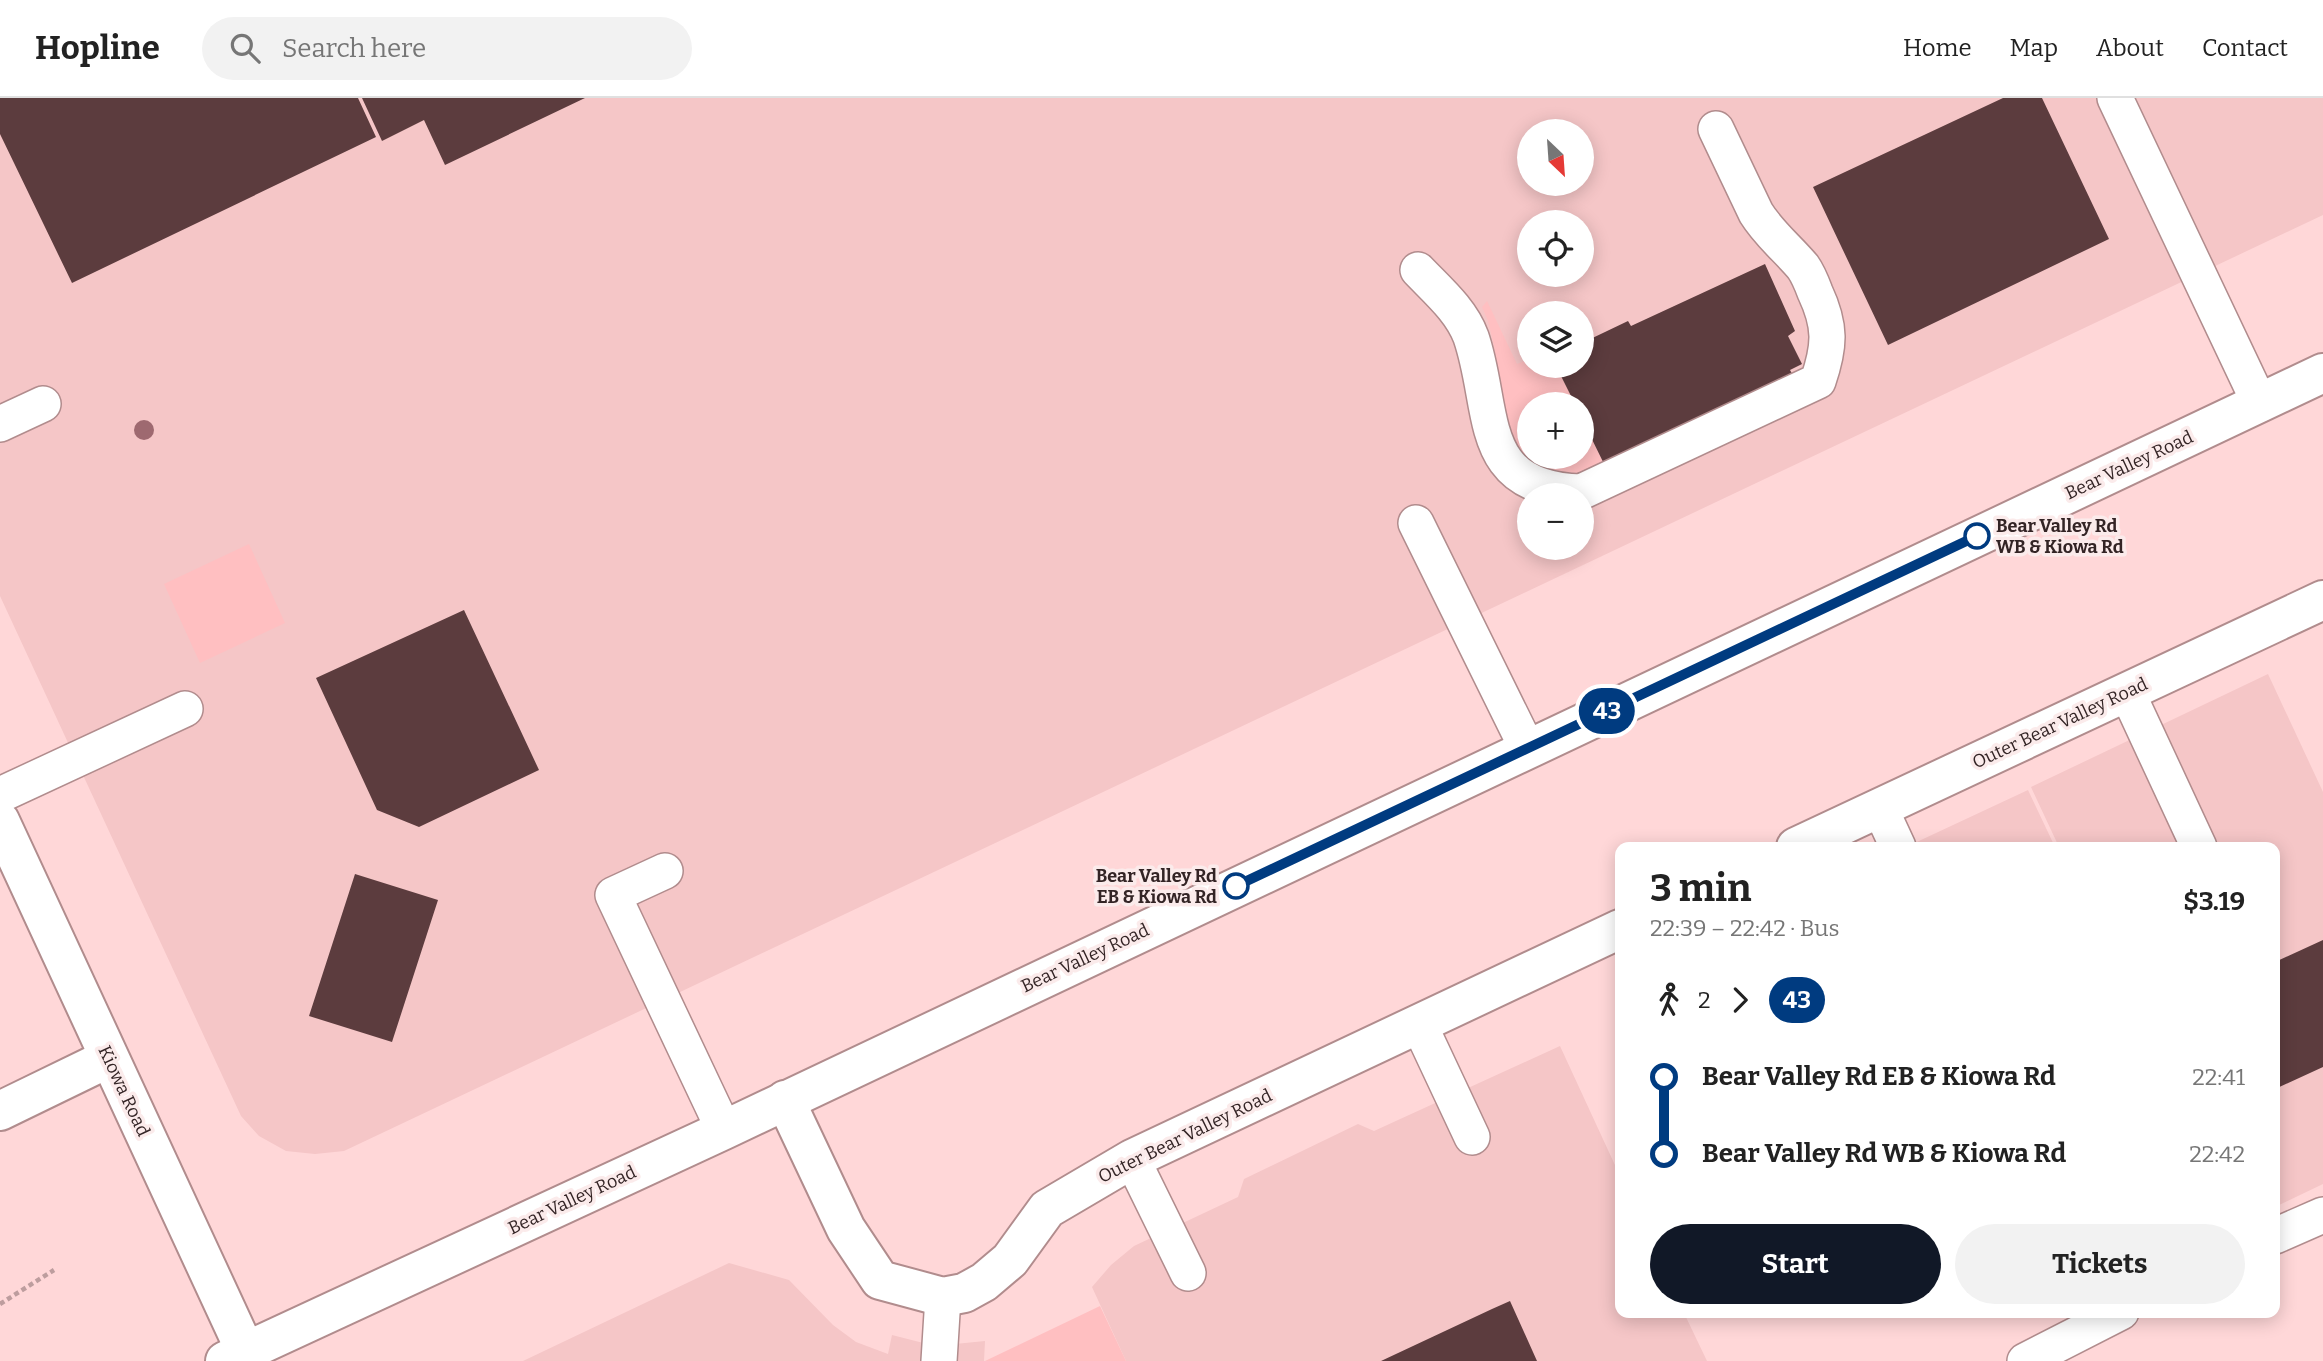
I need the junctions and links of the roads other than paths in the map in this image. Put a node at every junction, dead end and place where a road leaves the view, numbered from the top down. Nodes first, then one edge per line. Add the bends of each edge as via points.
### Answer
1 (2115, 98) edge
2 (1716, 129) dead end
3 (1418, 270) dead end
4 (2323, 373) edge
5 (43, 404) dead end
6 (2260, 404) junction
7 (0, 424) edge
8 (1416, 523) dead end
9 (2323, 600) edge
10 (2127, 692) junction
11 (185, 709) dead end
12 (1527, 748) junction
13 (0, 795) edge
14 (1880, 808) junction
15 (0, 821) edge
16 (1807, 842) edge
17 (1896, 842) edge
18 (2197, 842) edge
19 (664, 871) dead end
20 (1615, 931) edge
21 (1419, 1024) junction
22 (109, 1058) junction
23 (785, 1100) junction
24 (0, 1111) edge
25 (724, 1130) junction
26 (1472, 1137) dead end
27 (1132, 1159) junction
28 (2323, 1215) edge
29 (2280, 1234) edge
30 (1188, 1273) dead end
31 (943, 1297) junction
32 (2109, 1318) edge
33 (240, 1358) edge
34 (939, 1361) edge
35 (2025, 1361) edge

1 - 6 lane
2 - 3 lane via 1762,223 1805,269 1819,299 1829,343 1818,381 1581,492 1546,489 1523,477 1497,449 1470,335 1449,301
4 - 6 street, Bear Valley Road
5 - 7 lane
6 - 12 street, Bear Valley Road
8 - 12 lane
9 - 10 street, Outer Bear Valley Road
10 - 14 street, Outer Bear Valley Road
10 - 18 lane
11 - 13 lane
12 - 23 street, Bear Valley Road
14 - 16 street, Outer Bear Valley Road
14 - 17 lane
15 - 22 street, Kiowa Road
19 - 25 lane via 613,895
20 - 21 street, Outer Bear Valley Road
21 - 26 lane
21 - 27 street, Outer Bear Valley Road
22 - 24 street
22 - 33 street, Kiowa Road
23 - 25 street, Bear Valley Road
23 - 31 street via 846,1229 880,1280
25 - 33 street, Bear Valley Road
27 - 30 lane
27 - 31 street, Outer Bear Valley Road via 1047,1209 1010,1260 984,1282
28 - 29 lane
31 - 34 lane
32 - 35 lane

